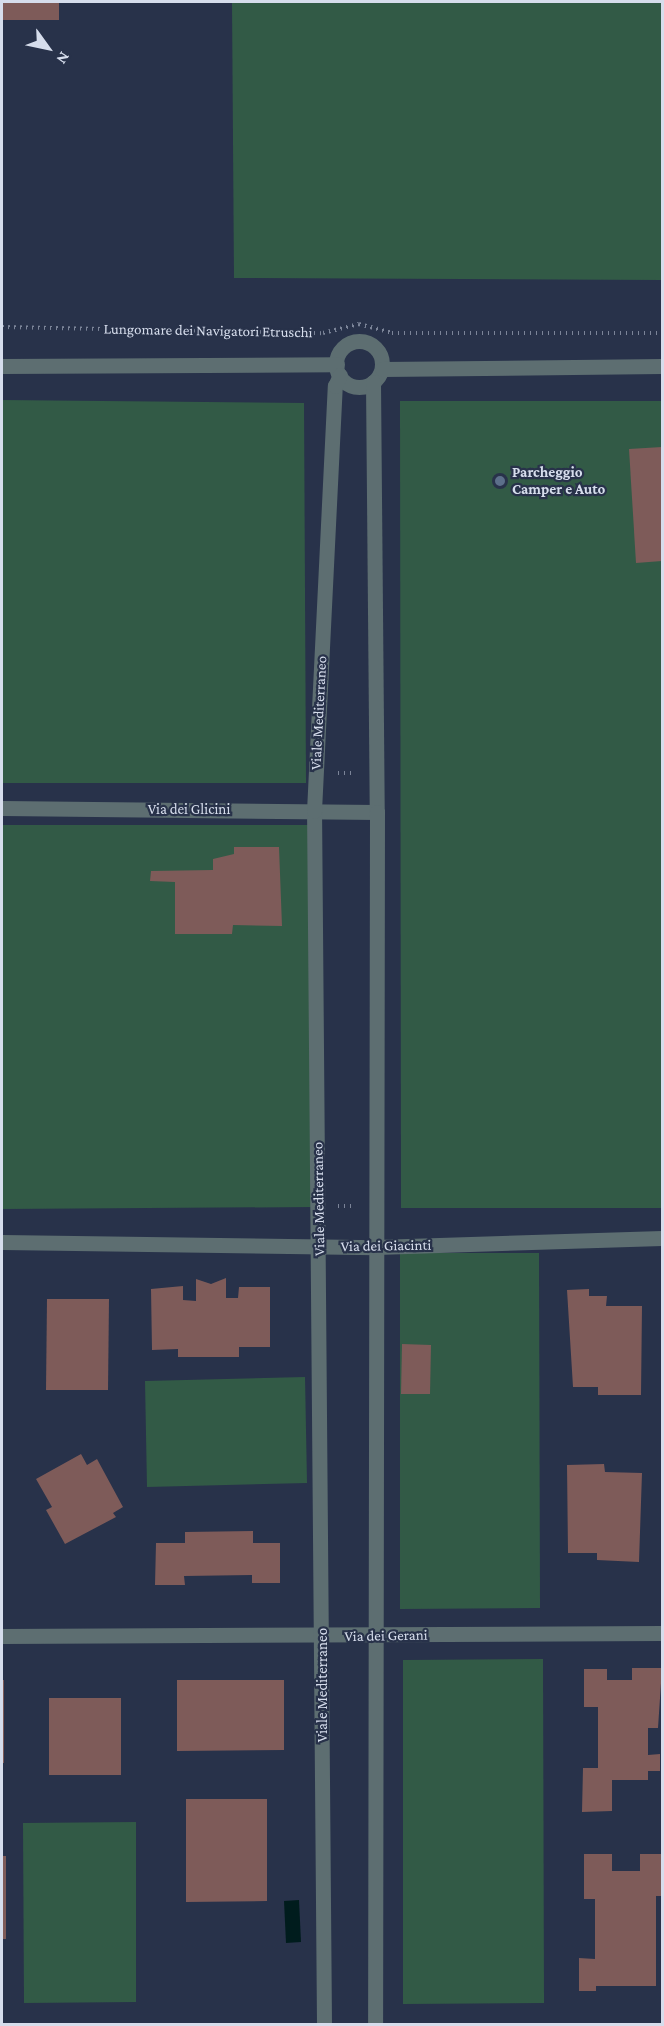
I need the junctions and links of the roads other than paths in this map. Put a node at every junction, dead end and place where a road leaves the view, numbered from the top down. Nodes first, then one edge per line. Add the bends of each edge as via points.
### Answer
1 (2, 366) edge
2 (663, 366) edge
3 (338, 369) junction
4 (382, 369) junction
5 (373, 382) junction
6 (2, 808) edge
7 (314, 811) junction
8 (377, 812) junction
9 (663, 1238) edge
10 (2, 1242) edge
11 (319, 1246) junction
12 (376, 1247) junction
13 (663, 1633) edge
14 (376, 1635) junction
15 (2, 1636) edge
16 (323, 1637) junction
17 (324, 2025) edge
18 (375, 2025) edge

1 - 3 street
2 - 4 street
3 - 4 street via 346,345 364,342 379,351
3 - 5 street via 358,387
3 - 7 street, Viale Mediterraneo
4 - 5 street
5 - 8 street
6 - 7 street, Via dei Glicini
7 - 8 street, Via dei Glicini
7 - 11 street, Viale Mediterraneo
8 - 12 street
9 - 12 street, Via dei Giacinti
10 - 11 street, Via dei Giacinti
11 - 12 street, Via dei Giacinti
11 - 16 street, Viale Mediterraneo
12 - 14 street
13 - 14 street, Via dei Gerani
14 - 16 street, Via dei Gerani
14 - 18 street
15 - 16 street, Via dei Gerani
16 - 17 street, Viale Mediterraneo

